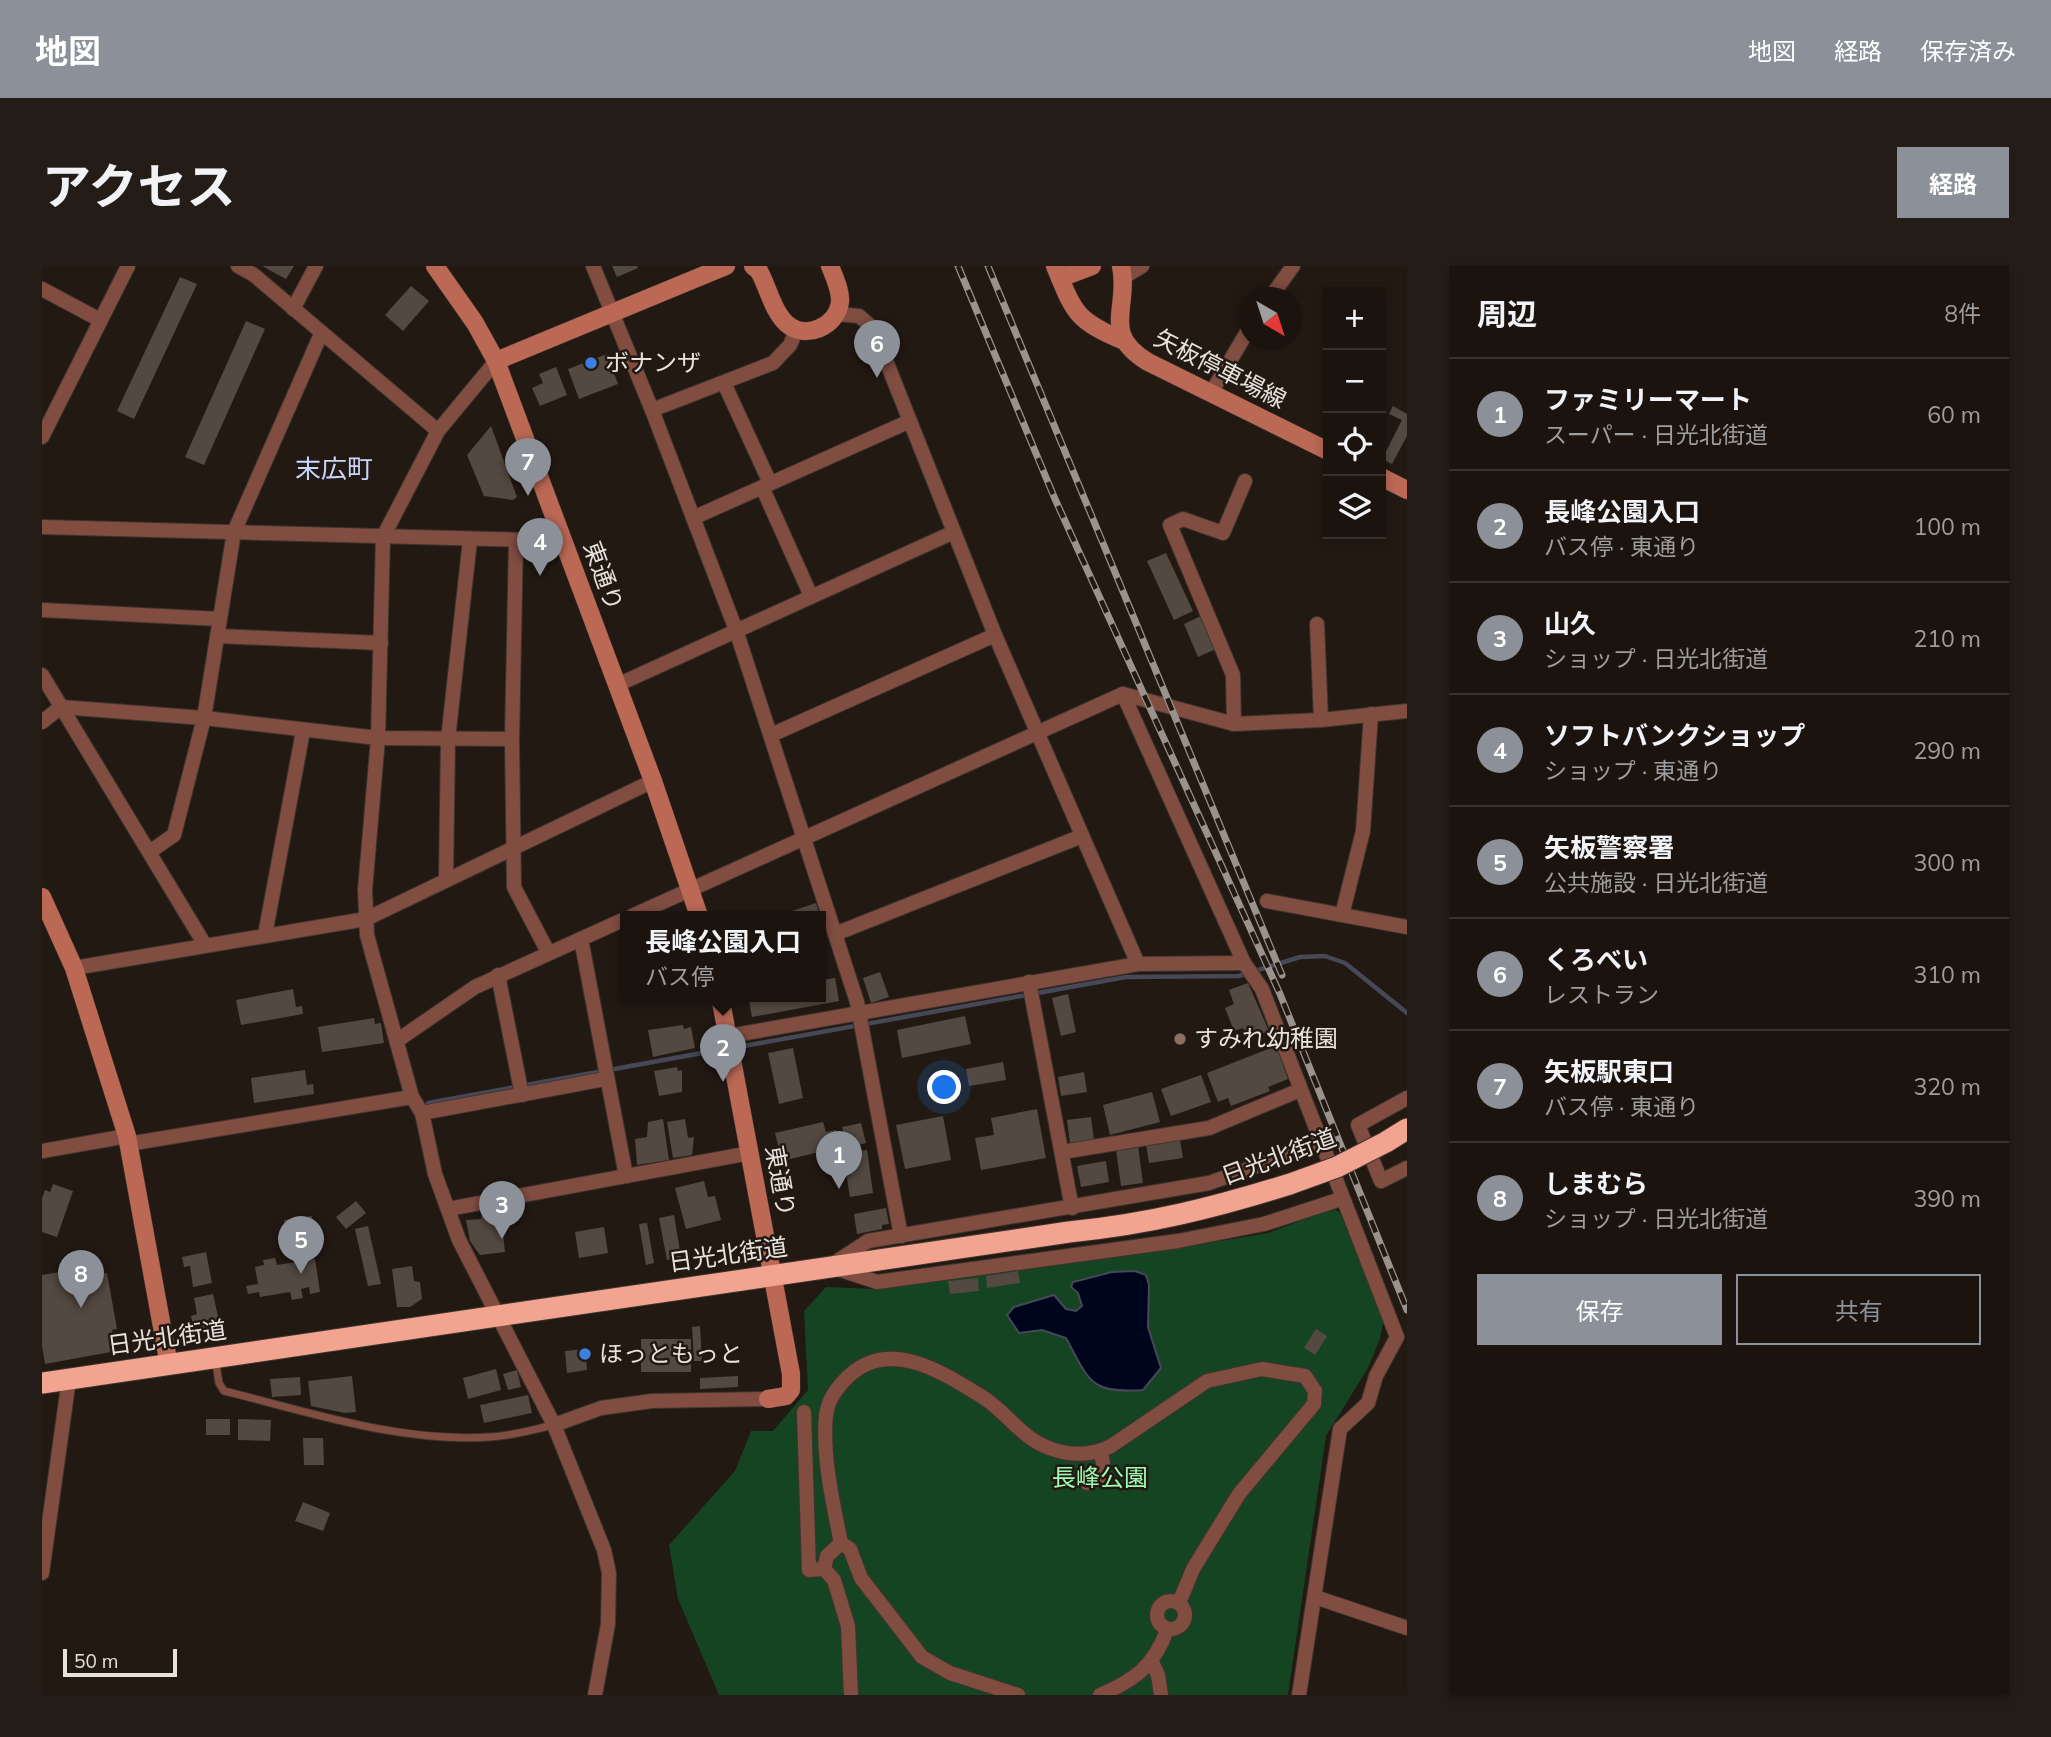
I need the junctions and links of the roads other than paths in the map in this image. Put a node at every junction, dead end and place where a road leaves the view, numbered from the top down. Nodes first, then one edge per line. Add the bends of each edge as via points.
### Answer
1 (128, 266) edge
2 (238, 266) edge
3 (316, 266) edge
4 (435, 266) edge
5 (593, 266) edge
6 (752, 266) edge
7 (830, 266) edge
8 (1092, 266) edge
9 (1142, 266) edge
10 (1293, 266) edge
11 (728, 267) edge
12 (1058, 272) edge
13 (1122, 272) edge
14 (1278, 287) edge
15 (42, 289) edge
16 (293, 309) junction
17 (612, 314) junction
18 (837, 314) junction
19 (100, 320) junction
20 (796, 331) junction
21 (321, 334) junction
22 (1122, 340) junction
23 (1239, 346) edge
24 (496, 361) junction
25 (724, 383) junction
26 (1212, 393) junction
27 (652, 411) junction
28 (910, 421) junction
29 (438, 431) junction
30 (42, 437) edge
31 (1323, 448) edge
32 (1386, 480) edge
33 (1245, 481) dead end
34 (767, 486) junction
35 (1407, 490) edge
36 (693, 518) junction
37 (42, 527) edge
38 (234, 532) junction
39 (954, 532) junction
40 (383, 537) junction
41 (470, 540) junction
42 (516, 540) junction
43 (564, 541) junction
44 (811, 596) junction
45 (42, 610) edge
46 (220, 619) junction
47 (1317, 624) dead end
48 (736, 630) junction
49 (995, 635) junction
50 (218, 636) junction
51 (381, 643) junction
52 (42, 675) edge
53 (617, 685) junction
54 (1123, 694) junction
55 (61, 707) junction
56 (1404, 708) edge
57 (1371, 714) junction
58 (204, 718) junction
59 (1321, 720) junction
60 (42, 722) edge
61 (1234, 724) junction
62 (303, 731) junction
63 (1036, 732) junction
64 (771, 735) junction
65 (377, 738) junction
66 (448, 739) junction
67 (512, 739) junction
68 (653, 781) junction
69 (1082, 836) junction
70 (804, 838) junction
71 (514, 848) junction
72 (151, 851) junction
73 (446, 879) junction
74 (692, 888) junction
75 (42, 897) edge
76 (1268, 901) dead end
77 (643, 911) edge
78 (698, 911) edge
79 (1342, 915) junction
80 (366, 919) junction
81 (620, 921) edge
82 (1407, 927) edge
83 (835, 934) junction
84 (265, 935) junction
85 (581, 939) junction
86 (205, 945) junction
87 (548, 952) junction
88 (1244, 962) junction
89 (1138, 964) junction
90 (74, 968) junction
91 (498, 975) junction
92 (1029, 982) junction
93 (721, 1002) edge
94 (859, 1012) junction
95 (729, 1036) junction
96 (398, 1040) junction
97 (605, 1079) junction
98 (1300, 1090) junction
99 (522, 1095) junction
100 (412, 1097) junction
101 (1407, 1098) edge
102 (422, 1113) junction
103 (1407, 1129) edge
104 (128, 1140) junction
105 (1321, 1143) junction
106 (42, 1151) edge
107 (1062, 1152) junction
108 (750, 1153) junction
109 (1407, 1168) edge
110 (626, 1176) junction
111 (1341, 1199) junction
112 (1072, 1208) junction
113 (448, 1209) junction
114 (901, 1236) junction
115 (830, 1266) junction
116 (772, 1275) junction
117 (500, 1314) junction
118 (215, 1358) junction
119 (169, 1365) junction
120 (69, 1378) junction
121 (42, 1383) edge
122 (768, 1399) joint
123 (804, 1412) dead end
124 (554, 1425) junction
125 (1100, 1452) junction
126 (1087, 1483) dead end
127 (841, 1543) junction
128 (824, 1569) junction
129 (42, 1573) edge
130 (1315, 1597) junction
131 (1179, 1603) junction
132 (1407, 1628) edge
133 (1167, 1630) junction
134 (1152, 1662) junction
135 (595, 1695) edge
136 (851, 1695) edge
137 (1018, 1695) edge
138 (1100, 1695) edge
139 (1161, 1695) edge
140 (1299, 1695) edge

1 - 19 street
2 - 16 street
3 - 16 street
4 - 24 street, 東通り
5 - 17 street
6 - 20 street via 759,271 784,322
7 - 18 street via 840,300
8 - 12 street
9 - 13 street
10 - 14 street
11 - 17 street
12 - 22 street via 1071,305 1085,323
13 - 22 street, 矢板停車場線
15 - 19 street
16 - 21 street
17 - 24 street
17 - 27 street
18 - 20 street via 828,325
18 - 28 street via 859,316 873,328
19 - 30 street
20 - 25 street via 773,363
21 - 29 street
21 - 38 street
22 - 26 street, 矢板停車場線 via 1148,362
23 - 26 street
24 - 29 street
24 - 43 street, 東通り
25 - 27 street
25 - 34 street
26 - 31 street, 矢板停車場線
27 - 36 street
28 - 34 street
28 - 39 street
29 - 40 street
32 - 35 street
33 - 61 street via 1223,533 1183,519 1170,525 1233,675
34 - 36 street
34 - 44 street
36 - 48 street
37 - 38 street
38 - 40 street
38 - 46 street
39 - 44 street
39 - 49 street
40 - 41 street
40 - 51 street
41 - 42 street
41 - 66 street
42 - 43 street
42 - 67 street
43 - 53 street, 東通り
44 - 48 street
45 - 46 street
46 - 50 street
47 - 59 street
48 - 53 street
48 - 64 street
49 - 63 street
49 - 64 street
50 - 51 street
50 - 58 street
51 - 65 street
52 - 55 street
53 - 68 street, 東通り
54 - 61 street
54 - 63 street
54 - 88 street
55 - 58 street
55 - 60 street
55 - 72 street
56 - 57 street
57 - 59 street
57 - 79 street via 1363,831
58 - 62 street
58 - 72 street via 174,835
59 - 61 street
62 - 65 street
62 - 84 street
63 - 69 street
63 - 70 street
64 - 70 street
65 - 66 street
65 - 80 street
66 - 67 street
66 - 73 street
67 - 71 street
68 - 71 street
68 - 74 street, 東通り
69 - 83 street
69 - 89 street
70 - 74 street
70 - 83 street
71 - 73 street
71 - 87 street via 514,887
72 - 86 street
73 - 80 street
74 - 77 street
74 - 78 street, 東通り
75 - 90 street
76 - 79 street
79 - 82 street
80 - 84 street
80 - 96 street
81 - 85 street
83 - 94 street
84 - 86 street
85 - 87 street
85 - 97 street
86 - 90 street
87 - 91 street
88 - 89 street
88 - 98 street via 1262,989
89 - 92 street
90 - 104 street
91 - 96 street via 448,1002
91 - 99 street
92 - 94 street
92 - 107 street
93 - 95 street, 東通り
94 - 95 street
94 - 114 street
95 - 108 street, 東通り
96 - 100 street
97 - 99 street
97 - 110 street
98 - 105 street
98 - 107 street via 1209,1128
99 - 102 street
100 - 102 street
100 - 104 street
101 - 109 street via 1358,1125 1381,1181
102 - 113 street
103 - 115 highway, 日光北街道, bridge via 1336,1167 1202,1212
104 - 106 street
104 - 119 street
105 - 111 street
105 - 112 street via 1209,1183
107 - 112 street
108 - 110 street
108 - 116 street, 東通り
110 - 113 street
111 - 115 street via 1265,1224 1178,1241 877,1282
111 - 130 street via 1397,1337 1376,1376 1368,1403 1340,1429
112 - 114 street
113 - 117 street via 459,1240
114 - 115 street via 868,1241
115 - 116 highway, 日光北街道
116 - 117 highway, 日光北街道
116 - 122 street, 東通り via 787,1342 791,1391
117 - 118 highway, 日光北街道
117 - 124 street
118 - 119 highway, 日光北街道
118 - 124 lane via 224,1391 373,1428 469,1438
119 - 120 highway, 日光北街道
120 - 121 highway, 日光北街道
120 - 129 street
122 - 124 street via 652,1401 601,1408
123 - 128 street via 809,1570
124 - 135 street via 609,1573 608,1624
125 - 126 street via 1104,1471
125 - 127 street via 1075,1455 1049,1448 1031,1439 984,1398 948,1378 912,1360 874,1360 839,1385 826,1415
125 - 131 street via 1207,1381 1262,1369 1305,1376 1315,1391 1314,1404 1247,1484 1211,1536
127 - 128 street via 827,1556
127 - 137 street via 854,1555 861,1578 922,1657 950,1673
128 - 136 street via 834,1580 848,1626
130 - 132 street
130 - 140 street
131 - 133 street via 1185,1610 1183,1622
131 - 133 street via 1164,1603 1155,1613
133 - 134 street
134 - 138 street via 1125,1684
134 - 139 street

